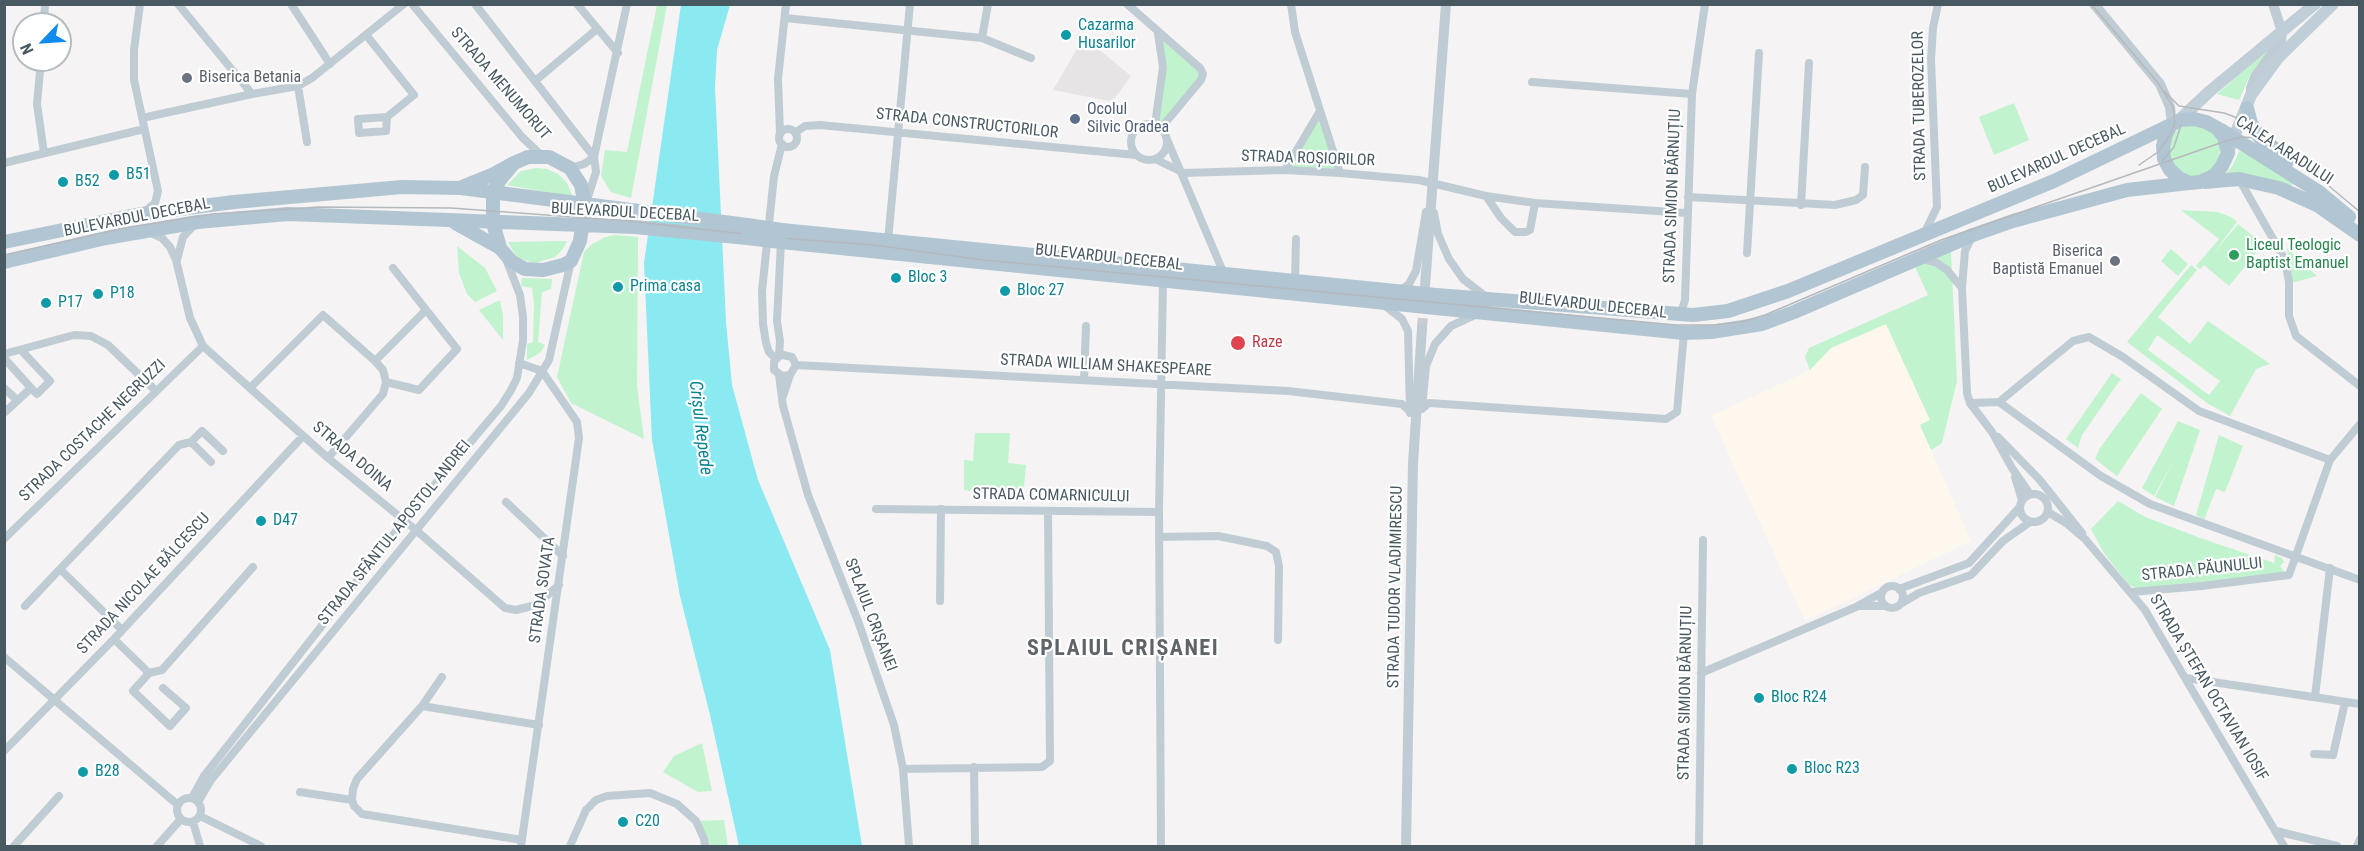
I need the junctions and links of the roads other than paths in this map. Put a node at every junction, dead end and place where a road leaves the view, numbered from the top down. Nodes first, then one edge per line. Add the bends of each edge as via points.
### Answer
1 (140, 4) edge
2 (178, 4) edge
3 (291, 4) edge
4 (404, 4) edge
5 (412, 4) edge
6 (475, 4) edge
7 (577, 4) edge
8 (627, 4) edge
9 (786, 4) edge
10 (910, 4) edge
11 (988, 4) edge
12 (1126, 4) edge
13 (1291, 4) edge
14 (1446, 4) edge
15 (1705, 4) edge
16 (1938, 4) edge
17 (2094, 4) edge
18 (2273, 4) edge
19 (2315, 4) edge
20 (2333, 4) edge
21 (785, 18) junction
22 (597, 29) junction
23 (909, 30) junction
24 (2282, 32) junction
25 (1158, 34) junction
26 (367, 36) junction
27 (982, 38) junction
28 (618, 53) junction
29 (1759, 53) dead end
30 (1031, 58) dead end
31 (1809, 63) dead end
32 (330, 64) junction
33 (39, 72) edge
34 (535, 81) junction
35 (1532, 82) dead end
36 (298, 86) junction
37 (252, 94) junction
38 (1692, 94) junction
39 (2249, 102) junction
40 (1320, 111) junction
41 (387, 117) dead end
42 (142, 118) junction
43 (2174, 123) junction
44 (1158, 127) junction
45 (2217, 128) junction
46 (144, 129) junction
47 (899, 131) junction
48 (796, 132) junction
49 (780, 133) junction
50 (1166, 137) junction
51 (2234, 138) junction
52 (307, 142) dead end
53 (782, 144) junction
54 (44, 153) junction
55 (2228, 153) junction
56 (1136, 155) junction
57 (542, 156) junction
58 (594, 157) junction
59 (1155, 159) junction
60 (514, 162) junction
61 (4, 163) edge
62 (1865, 167) dead end
63 (570, 168) junction
64 (1285, 170) junction
65 (1182, 172) junction
66 (1340, 173) junction
67 (2239, 179) junction
68 (1432, 182) junction
69 (2195, 183) junction
70 (1446, 187) junction
71 (461, 188) junction
72 (493, 192) junction
73 (2319, 192) junction
74 (1435, 195) junction
75 (1486, 196) junction
76 (1688, 197) junction
77 (1750, 202) junction
78 (1535, 203) junction
79 (1801, 205) junction
80 (585, 206) junction
81 (1937, 207) junction
82 (1687, 213) junction
83 (141, 214) junction
84 (450, 221) junction
85 (1955, 221) junction
86 (198, 222) junction
87 (493, 223) junction
88 (582, 226) junction
89 (2360, 226) edge
90 (146, 231) junction
91 (1924, 234) junction
92 (1973, 235) junction
93 (2360, 235) edge
94 (781, 236) junction
95 (1296, 239) dead end
96 (888, 241) junction
97 (4, 242) edge
98 (500, 248) junction
99 (1747, 253) dead end
100 (1919, 258) junction
101 (177, 260) junction
102 (571, 261) junction
103 (4, 262) edge
104 (393, 268) dead end
105 (1224, 273) junction
106 (1163, 280) junction
107 (1295, 280) junction
108 (1425, 286) dead end
109 (1962, 288) junction
110 (1399, 291) junction
111 (1491, 299) junction
112 (1685, 300) junction
113 (1378, 301) junction
114 (425, 311) junction
115 (1483, 311) junction
116 (1678, 315) junction
117 (1693, 315) junction
118 (1086, 326) dead end
119 (1422, 328) tunnel mouth
120 (1684, 333) junction
121 (203, 345) junction
122 (21, 350) junction
123 (4, 356) edge
124 (781, 357) junction
125 (375, 361) junction
126 (519, 363) junction
127 (796, 365) junction
128 (543, 371) junction
129 (779, 375) junction
130 (790, 375) junction
131 (1084, 380) junction
132 (386, 382) junction
133 (1162, 384) junction
134 (2360, 386) edge
135 (251, 387) junction
136 (4, 388) edge
137 (31, 388) junction
138 (155, 390) junction
139 (1410, 398) junction
140 (17, 400) junction
141 (782, 400) junction
142 (1998, 402) junction
143 (1970, 403) junction
144 (1400, 404) junction
145 (1423, 408) junction
146 (4, 412) edge
147 (1410, 412) junction
148 (2360, 424) edge
149 (1415, 428) junction
150 (1992, 432) junction
151 (303, 436) junction
152 (191, 442) junction
153 (223, 451) dead end
154 (328, 458) junction
155 (2330, 460) junction
156 (211, 462) dead end
157 (2012, 468) junction
158 (2030, 494) junction
159 (506, 502) dead end
160 (2021, 504) junction
161 (876, 509) dead end
162 (941, 509) junction
163 (1048, 511) junction
164 (1159, 512) junction
165 (2045, 516) junction
166 (404, 521) junction
167 (2030, 522) junction
168 (417, 531) junction
169 (1160, 537) junction
170 (2085, 538) junction
171 (4, 539) edge
172 (1703, 540) dead end
173 (563, 556) junction
174 (2296, 556) junction
175 (253, 567) dead end
176 (2330, 568) junction
177 (60, 569) junction
178 (2360, 580) edge
179 (559, 585) junction
180 (1899, 589) junction
181 (2132, 592) junction
182 (1881, 593) junction
183 (939, 601) dead end
184 (1902, 603) junction
185 (25, 606) dead end
186 (1856, 606) junction
187 (1885, 606) junction
188 (122, 630) junction
189 (114, 639) junction
190 (1278, 640) dead end
191 (4, 657) edge
192 (149, 673) junction
193 (1701, 674) junction
194 (442, 677) dead end
195 (2186, 678) junction
196 (163, 688) dead end
197 (2315, 697) junction
198 (54, 701) junction
199 (2345, 702) junction
200 (2360, 704) edge
201 (422, 706) junction
202 (539, 725) junction
203 (4, 752) edge
204 (2314, 754) dead end
205 (974, 767) junction
206 (903, 769) junction
207 (300, 792) dead end
208 (59, 796) dead end
209 (195, 800) junction
210 (352, 800) junction
211 (178, 805) junction
212 (181, 819) junction
213 (197, 819) junction
214 (2276, 831) junction
215 (2360, 839) edge
216 (522, 843) edge
217 (14, 846) edge
218 (157, 846) edge
219 (200, 846) edge
220 (261, 846) edge
221 (570, 846) edge
222 (705, 846) edge
223 (909, 846) edge
224 (975, 846) edge
225 (1161, 846) edge
226 (1406, 846) edge
227 (1699, 846) edge
228 (2284, 846) edge
229 (2337, 846) edge
230 (2357, 846) edge

1 - 42 street via 134,66
2 - 37 street
3 - 32 street
4 - 26 street
5 - 57 street, STRADA MENUMORUT
6 - 34 street, STRADA MENUMORUT
7 - 22 street
8 - 28 street
9 - 21 street
10 - 23 street
11 - 27 street
12 - 25 street
13 - 40 street via 1295,32
14 - 68 street
15 - 38 street, STRADA SIMION BĂRNUȚIU
16 - 81 street, STRADA TUBEROZELOR via 1931,59
17 - 43 street via 2160,84
18 - 24 street
19 - 24 main road, BULEVARDUL DECEBAL
20 - 39 main road, BULEVARDUL DECEBAL via 2278,57
21 - 23 street
21 - 49 street via 778,79
22 - 28 street
22 - 34 street
23 - 27 street
23 - 47 street
24 - 39 street, BULEVARDUL DECEBAL via 2278,47 2253,82
24 - 43 main road, BULEVARDUL DECEBAL
25 - 44 street via 1163,67
25 - 44 street via 1203,74
26 - 32 street
26 - 41 street via 414,95
27 - 30 street
28 - 58 street
29 - 77 street
31 - 79 street
32 - 36 street
33 - 54 street via 37,104
34 - 58 street, STRADA MENUMORUT
35 - 38 street, STRADA SIMION BĂRNUȚIU
36 - 37 street
36 - 52 street
37 - 42 street
38 - 76 street, STRADA SIMION BĂRNUȚIU
39 - 51 main road, BULEVARDUL DECEBAL
39 - 73 main road via 2251,123 2260,138
40 - 64 street
40 - 66 street
42 - 46 street
43 - 45 main road via 2194,119
43 - 69 main road via 2164,139 2165,161 2174,174
43 - 85 main road, BULEVARDUL DECEBAL via 2054,181
44 - 50 street
44 - 56 street via 1145,124 1133,133 1131,143
45 - 51 main road, CALEA ARADULUI
45 - 55 main road via 2226,141
46 - 54 street
46 - 83 street via 158,191 155,202
47 - 48 street, STRADA CONSTRUCTORILOR via 820,125 805,126
47 - 56 street, STRADA CONSTRUCTORILOR
47 - 96 street
48 - 49 street via 788,129
48 - 53 street via 793,145
49 - 53 street
50 - 59 street via 1164,152
50 - 65 street
51 - 55 main road, BULEVARDUL DECEBAL
51 - 73 main road, CALEA ARADULUI
53 - 124 street via 774,176 762,291 766,343
54 - 61 street
55 - 69 main road via 2219,171
56 - 59 street via 1145,160
57 - 60 main road
57 - 63 main road
58 - 63 street
58 - 80 street via 596,172
59 - 65 street
60 - 71 main road
60 - 72 main road
62 - 79 street via 1863,195 1856,200 1835,205
63 - 80 main road via 582,185
64 - 65 street, STRADA ROȘIORILOR
64 - 66 street, STRADA ROȘIORILOR
65 - 105 street
66 - 68 street, STRADA ROȘIORILOR
67 - 69 main road, CALEA ARADULUI
67 - 93 main road, CALEA ARADULUI via 2300,196
67 - 134 street via 2285,260 2289,316 2296,336
68 - 70 street, STRADA ROȘIORILOR
68 - 74 street
68 - 108 street
68 - 110 street via 1418,267 1410,282
69 - 92 main road, BULEVARDUL DECEBAL via 2112,194
70 - 74 street
70 - 75 street
71 - 72 main road, BULEVARDUL DECEBAL
71 - 83 main road, BULEVARDUL DECEBAL via 368,188
72 - 80 main road, BULEVARDUL DECEBAL
72 - 87 main road
73 - 89 main road, CALEA ARADULUI
74 - 111 street via 1435,225 1449,259 1470,285
75 - 78 street
75 - 78 street via 1515,232 1530,230
76 - 77 street
76 - 82 street, STRADA SIMION BĂRNUȚIU
77 - 79 street
77 - 99 street
78 - 82 street
80 - 88 main road
80 - 94 main road, BULEVARDUL DECEBAL, bridge via 637,210
81 - 85 street via 1946,219
81 - 91 street, STRADA TUBEROZELOR
82 - 112 street, STRADA SIMION BĂRNUȚIU
83 - 97 main road, BULEVARDUL DECEBAL
84 - 86 main road, BULEVARDUL DECEBAL via 288,214
84 - 87 main road, BULEVARDUL DECEBAL
84 - 98 main road
85 - 91 main road, BULEVARDUL DECEBAL
86 - 90 main road, BULEVARDUL DECEBAL
86 - 101 street via 183,237
87 - 88 main road, BULEVARDUL DECEBAL
87 - 98 main road
88 - 94 main road, BULEVARDUL DECEBAL, bridge
88 - 102 main road
90 - 101 street via 162,238
90 - 103 main road, BULEVARDUL DECEBAL
91 - 117 main road, BULEVARDUL DECEBAL via 1766,300 1728,311
92 - 100 main road, BULEVARDUL DECEBAL
92 - 109 street, STRADA ȘTEFAN OCTAVIAN IOSIF via 1965,251
94 - 96 main road, BULEVARDUL DECEBAL
94 - 106 main road, BULEVARDUL DECEBAL
94 - 124 street, SPLAIUL CRIȘANEI via 777,321
95 - 107 street
96 - 105 main road, BULEVARDUL DECEBAL
98 - 102 main road via 512,262 525,269 554,268
98 - 126 street, STRADA SFÂNTUL APOSTOL ANDREI via 520,295 523,340
100 - 109 street via 1937,263
100 - 120 main road, BULEVARDUL DECEBAL via 1762,324
101 - 121 street, STRADA DOINA via 190,318
102 - 128 street, STRADA SFÂNTUL APOSTOL ANDREI via 554,343
104 - 114 street
105 - 107 main road, BULEVARDUL DECEBAL
106 - 113 main road, BULEVARDUL DECEBAL
106 - 133 street
107 - 110 main road, BULEVARDUL DECEBAL
109 - 143 street, STRADA ȘTEFAN OCTAVIAN IOSIF
110 - 111 main road, BULEVARDUL DECEBAL
111 - 116 main road, BULEVARDUL DECEBAL
112 - 116 street, STRADA SIMION BĂRNUȚIU
112 - 117 street, STRADA SIMION BĂRNUȚIU
113 - 115 main road, BULEVARDUL DECEBAL
113 - 139 street via 1402,319 1408,331
114 - 125 street
114 - 132 street via 457,349 420,390
115 - 120 main road, BULEVARDUL DECEBAL
115 - 145 street via 1451,326 1435,344 1426,366
116 - 117 main road, BULEVARDUL DECEBAL
118 - 131 street
119 - 149 street, STRADA TUDOR VLADIMIRESCU
120 - 145 street via 1677,412 1666,419 1429,403
121 - 135 street, STRADA DOINA
121 - 138 street, STRADA COSTACHE NEGRUZZI
122 - 123 street
122 - 137 street via 50,381 37,394
122 - 138 street via 74,335 91,336 108,345
123 - 137 street
124 - 127 street, SPLAIUL CRIȘANEI via 795,361
124 - 129 street, SPLAIUL CRIȘANEI via 774,370
125 - 132 street
125 - 135 street via 323,315
126 - 128 street
126 - 166 street, STRADA SFÂNTUL APOSTOL ANDREI via 517,378 501,406
127 - 130 street
127 - 131 street, STRADA WILLIAM SHAKESPEARE
128 - 168 street, STRADA SFÂNTUL APOSTOL ANDREI via 530,393
128 - 173 street, STRADA SOVATA via 577,422 579,438
129 - 130 street
129 - 141 street, SPLAIUL CRIȘANEI
130 - 141 street
131 - 133 street, STRADA WILLIAM SHAKESPEARE
132 - 154 street via 383,394
133 - 144 street, STRADA WILLIAM SHAKESPEARE via 1288,391
133 - 164 street
135 - 151 street, STRADA DOINA
136 - 140 street
137 - 140 street
138 - 171 street, STRADA COSTACHE NEGRUZZI
139 - 144 street
139 - 147 street
140 - 146 street
141 - 206 street, SPLAIUL CRIȘANEI via 808,495 894,724
142 - 143 street
142 - 155 street via 2073,341 2088,337 2109,347 2199,411
142 - 174 street via 2101,476 2150,504
143 - 150 street, STRADA ȘTEFAN OCTAVIAN IOSIF
144 - 147 street
145 - 149 street
147 - 149 street
148 - 155 street
149 - 226 street, STRADA TUDOR VLADIMIRESCU
150 - 157 street, STRADA ȘTEFAN OCTAVIAN IOSIF
150 - 170 street, STRADA ȘTEFAN OCTAVIAN IOSIF via 2046,486
151 - 154 street, STRADA DOINA
151 - 188 street, STRADA NICOLAE BĂLCESCU
152 - 153 street via 202,431
152 - 156 street
152 - 177 street via 178,445
154 - 166 street, STRADA DOINA
155 - 174 street
157 - 158 street, STRADA ȘTEFAN OCTAVIAN IOSIF
157 - 160 street, STRADA ȘTEFAN OCTAVIAN IOSIF
158 - 160 street, STRADA ȘTEFAN OCTAVIAN IOSIF
158 - 165 street, STRADA ȘTEFAN OCTAVIAN IOSIF via 2044,498 2048,507
159 - 173 street
160 - 167 street, STRADA ȘTEFAN OCTAVIAN IOSIF via 2022,517
160 - 180 street, STRADA ȘTEFAN OCTAVIAN IOSIF via 2006,526 1969,563
161 - 162 street, STRADA COMARNICULUI
162 - 163 street, STRADA COMARNICULUI
162 - 183 street
163 - 164 street, STRADA COMARNICULUI
163 - 205 street via 1050,761 1042,767
164 - 169 street
165 - 167 street, STRADA ȘTEFAN OCTAVIAN IOSIF
165 - 170 street, STRADA ȘTEFAN OCTAVIAN IOSIF
166 - 168 street, STRADA DOINA
166 - 209 street, STRADA SFÂNTUL APOSTOL ANDREI via 204,776
167 - 184 street, STRADA ȘTEFAN OCTAVIAN IOSIF via 2003,541 1971,575
168 - 179 street, STRADA DOINA via 505,608 516,610 536,605
168 - 209 street, STRADA SFÂNTUL APOSTOL ANDREI
169 - 190 street via 1218,536 1267,546 1276,552
169 - 225 street
170 - 181 street, STRADA ȘTEFAN OCTAVIAN IOSIF
172 - 193 street, STRADA SIMION BĂRNUȚIU
173 - 179 street, STRADA SOVATA
174 - 176 street
174 - 181 street, STRADA PĂUNULUI via 2287,576
175 - 192 street via 162,670
176 - 178 street
176 - 197 street
177 - 185 street
177 - 188 street
179 - 202 street, STRADA SOVATA
180 - 182 street, STRADA ȘTEFAN OCTAVIAN IOSIF via 1889,586
180 - 184 street
181 - 195 street, STRADA ȘTEFAN OCTAVIAN IOSIF
182 - 186 street, STRADA ȘTEFAN OCTAVIAN IOSIF
182 - 187 street
184 - 187 street, STRADA ȘTEFAN OCTAVIAN IOSIF via 1893,608
186 - 187 street, STRADA ȘTEFAN OCTAVIAN IOSIF
186 - 193 street, STRADA ȘTEFAN OCTAVIAN IOSIF
188 - 189 street, STRADA NICOLAE BĂLCESCU
189 - 192 street
189 - 198 street, STRADA NICOLAE BĂLCESCU
191 - 198 street
192 - 196 street via 133,692 170,726 186,708
193 - 227 street, STRADA SIMION BĂRNUȚIU
194 - 201 street
195 - 197 street
195 - 214 street, STRADA ȘTEFAN OCTAVIAN IOSIF
197 - 199 street
198 - 203 street, STRADA NICOLAE BĂLCESCU
198 - 211 street
199 - 200 street
199 - 204 street via 2333,755
201 - 202 street
201 - 210 street via 357,779
202 - 216 street, STRADA SOVATA
205 - 206 street
205 - 224 street
206 - 223 street, SPLAIUL CRIȘANEI
207 - 210 street
208 - 217 street
209 - 211 street via 184,799
209 - 213 street via 201,806
210 - 216 street via 362,814
211 - 212 street
212 - 213 street via 187,823
212 - 218 street
213 - 219 street
213 - 220 street
214 - 228 street, STRADA ȘTEFAN OCTAVIAN IOSIF
214 - 229 street
215 - 230 street
221 - 222 street via 586,810 596,800 650,793 677,804 696,821

